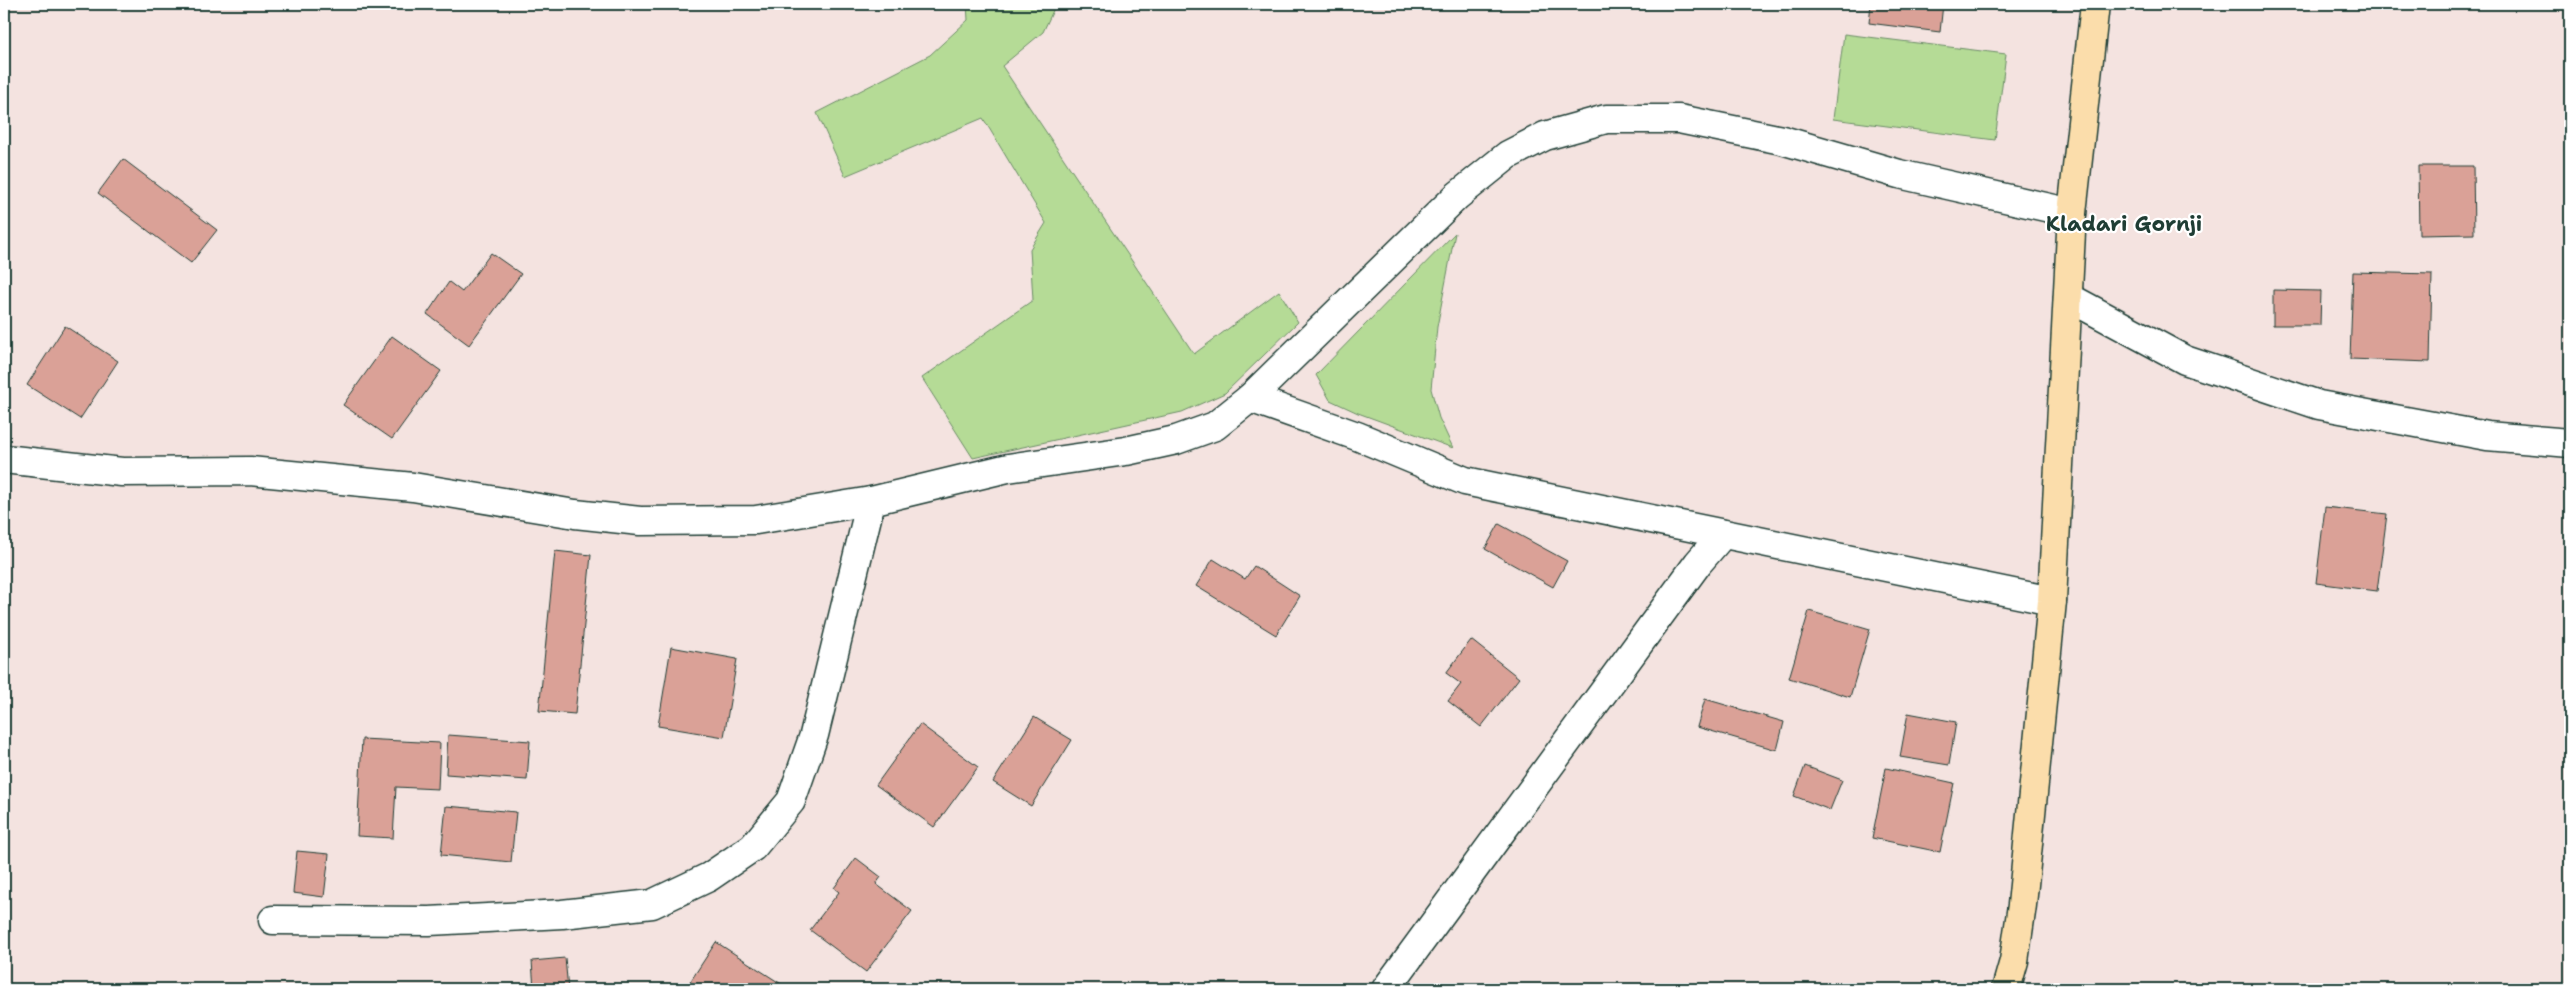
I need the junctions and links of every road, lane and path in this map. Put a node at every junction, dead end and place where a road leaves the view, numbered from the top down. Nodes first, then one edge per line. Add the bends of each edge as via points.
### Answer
1 (2095, 4) edge
2 (2072, 213) junction
3 (2068, 297) junction
4 (1250, 398) junction
5 (2570, 443) edge
6 (4, 459) edge
7 (871, 501) junction
8 (1723, 534) junction
9 (2052, 601) junction
10 (273, 920) dead end
11 (1386, 989) edge
12 (2006, 989) edge

1 - 2 main road
2 - 3 main road
2 - 4 street via 1899,174 1782,140 1689,121 1606,120 1545,136 1508,155 1457,196
3 - 5 street via 2185,360 2319,405 2488,436
3 - 9 main road
4 - 7 street via 1215,426 1176,440 1126,451 1008,468
4 - 8 street via 1358,436 1465,481
6 - 7 street via 122,472 250,471 413,486 575,514 640,521 756,520
7 - 10 street via 814,735 791,801 753,847 709,877 652,904 562,914 438,920
8 - 9 street
8 - 11 street via 1698,563
9 - 12 main road via 2022,906 2014,961

